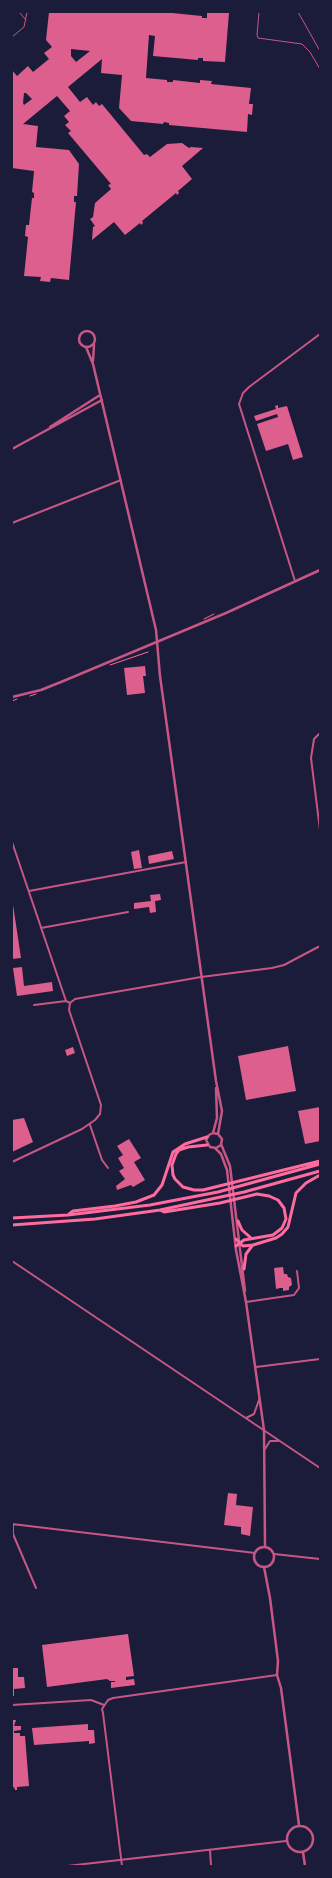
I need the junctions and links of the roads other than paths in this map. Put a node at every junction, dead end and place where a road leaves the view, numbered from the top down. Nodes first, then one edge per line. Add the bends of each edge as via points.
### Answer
1 (19, 12) edge
2 (27, 12) edge
3 (259, 12) edge
4 (298, 12) edge
5 (26, 20) junction
6 (12, 37) edge
7 (320, 51) edge
8 (320, 69) edge
9 (320, 334) edge
10 (94, 345) junction
11 (86, 347) junction
12 (93, 364) junction
13 (100, 395) junction
14 (102, 400) junction
15 (41, 433) junction
16 (12, 449) edge
17 (121, 480) junction
18 (12, 523) edge
19 (320, 570) edge
20 (295, 582) junction
21 (157, 642) junction
22 (12, 697) edge
23 (320, 733) edge
24 (320, 830) edge
25 (12, 842) edge
26 (186, 862) junction
27 (29, 891) junction
28 (128, 912) dead end
29 (41, 928) junction
30 (320, 947) edge
31 (201, 977) junction
32 (66, 1001) junction
33 (70, 1003) junction
34 (34, 1005) dead end
35 (216, 1081) junction
36 (90, 1125) junction
37 (213, 1133) junction
38 (218, 1134) junction
39 (207, 1137) junction
40 (207, 1144) junction
41 (222, 1144) junction
42 (215, 1148) junction
43 (12, 1162) edge
44 (320, 1162) edge
45 (108, 1168) dead end
46 (320, 1170) edge
47 (320, 1175) edge
48 (160, 1210) junction
49 (68, 1215) junction
50 (12, 1218) edge
51 (238, 1221) junction
52 (12, 1225) edge
53 (251, 1238) junction
54 (236, 1239) junction
55 (240, 1243) junction
56 (252, 1245) junction
57 (236, 1246) junction
58 (12, 1261) edge
59 (244, 1269) junction
60 (297, 1270) dead end
61 (246, 1302) junction
62 (320, 1359) edge
63 (256, 1367) junction
64 (260, 1397) junction
65 (246, 1418) junction
66 (264, 1430) junction
67 (282, 1443) junction
68 (265, 1449) junction
69 (320, 1468) edge
70 (13, 1524) edge
71 (265, 1546) junction
72 (255, 1552) junction
73 (274, 1554) junction
74 (320, 1559) edge
75 (264, 1567) junction
76 (36, 1588) dead end
77 (278, 1675) junction
78 (12, 1705) edge
79 (104, 1705) junction
80 (299, 1825) junction
81 (286, 1841) junction
82 (210, 1850) junction
83 (303, 1852) junction
84 (122, 1860) junction
85 (67, 1866) edge
86 (122, 1866) edge
87 (211, 1866) edge
88 (305, 1866) edge

1 - 5 lane
2 - 5 lane
3 - 8 lane via 258,38 302,44
4 - 7 lane
5 - 6 lane via 24,27
9 - 20 street via 248,387 239,404
10 - 11 street
10 - 11 street via 94,334 90,331 84,332 79,341
10 - 12 street
11 - 12 street
12 - 13 street
13 - 14 street
13 - 15 street
14 - 15 street
14 - 17 street
15 - 16 street
17 - 18 street
17 - 21 street
19 - 20 street
20 - 21 street
21 - 22 street via 50,687
21 - 26 street
23 - 24 street via 314,739 312,758
25 - 27 street
26 - 27 street
26 - 31 street
27 - 29 street
28 - 29 street
29 - 32 street
30 - 31 street via 284,965
31 - 33 street via 75,999
31 - 35 street
32 - 33 street
32 - 34 street
33 - 36 street via 69,1010 101,1105 100,1114
35 - 37 street via 216,1118
35 - 38 street via 222,1111
36 - 43 street
36 - 45 street via 102,1160
37 - 38 street
37 - 39 street
38 - 41 street via 222,1137
39 - 40 street
39 - 49 highway via 185,1144 172,1152 162,1185 154,1195 115,1206 73,1211
40 - 42 street
40 - 44 highway via 180,1150 174,1159 173,1175 179,1184 188,1189 218,1187
41 - 42 street
41 - 51 street via 230,1166
42 - 54 street via 221,1154 227,1170
44 - 49 highway via 218,1192 150,1205
46 - 48 highway via 244,1192
47 - 56 highway via 300,1188 294,1198 288,1227 282,1234
48 - 52 highway via 95,1219
48 - 53 highway via 164,1212 220,1203 257,1194 278,1200 284,1208 286,1219 282,1228 273,1235
49 - 50 highway
51 - 53 highway via 242,1230
51 - 55 street
53 - 55 highway
54 - 55 highway
54 - 57 street
55 - 56 highway via 243,1246
55 - 57 highway
55 - 59 street
56 - 59 highway via 246,1254
57 - 61 street
58 - 65 street
59 - 61 street
60 - 61 street via 299,1288 294,1295
61 - 63 street
62 - 63 street
63 - 64 street
64 - 65 street via 254,1414
64 - 66 street
65 - 66 street
66 - 67 street
66 - 68 street
67 - 68 street via 270,1441
67 - 69 street
68 - 71 street
70 - 72 street
70 - 76 street via 13,1534
71 - 72 street
71 - 73 street
72 - 75 street via 255,1561
73 - 74 street
73 - 75 street via 273,1563
75 - 77 street
77 - 79 street via 113,1698
77 - 80 street
78 - 79 street via 91,1700
79 - 84 street
80 - 81 street via 290,1829
80 - 83 street via 307,1827 313,1839 310,1847
81 - 82 street
81 - 83 street via 293,1850
82 - 84 street
82 - 87 street
83 - 88 street
84 - 85 street
84 - 86 street

